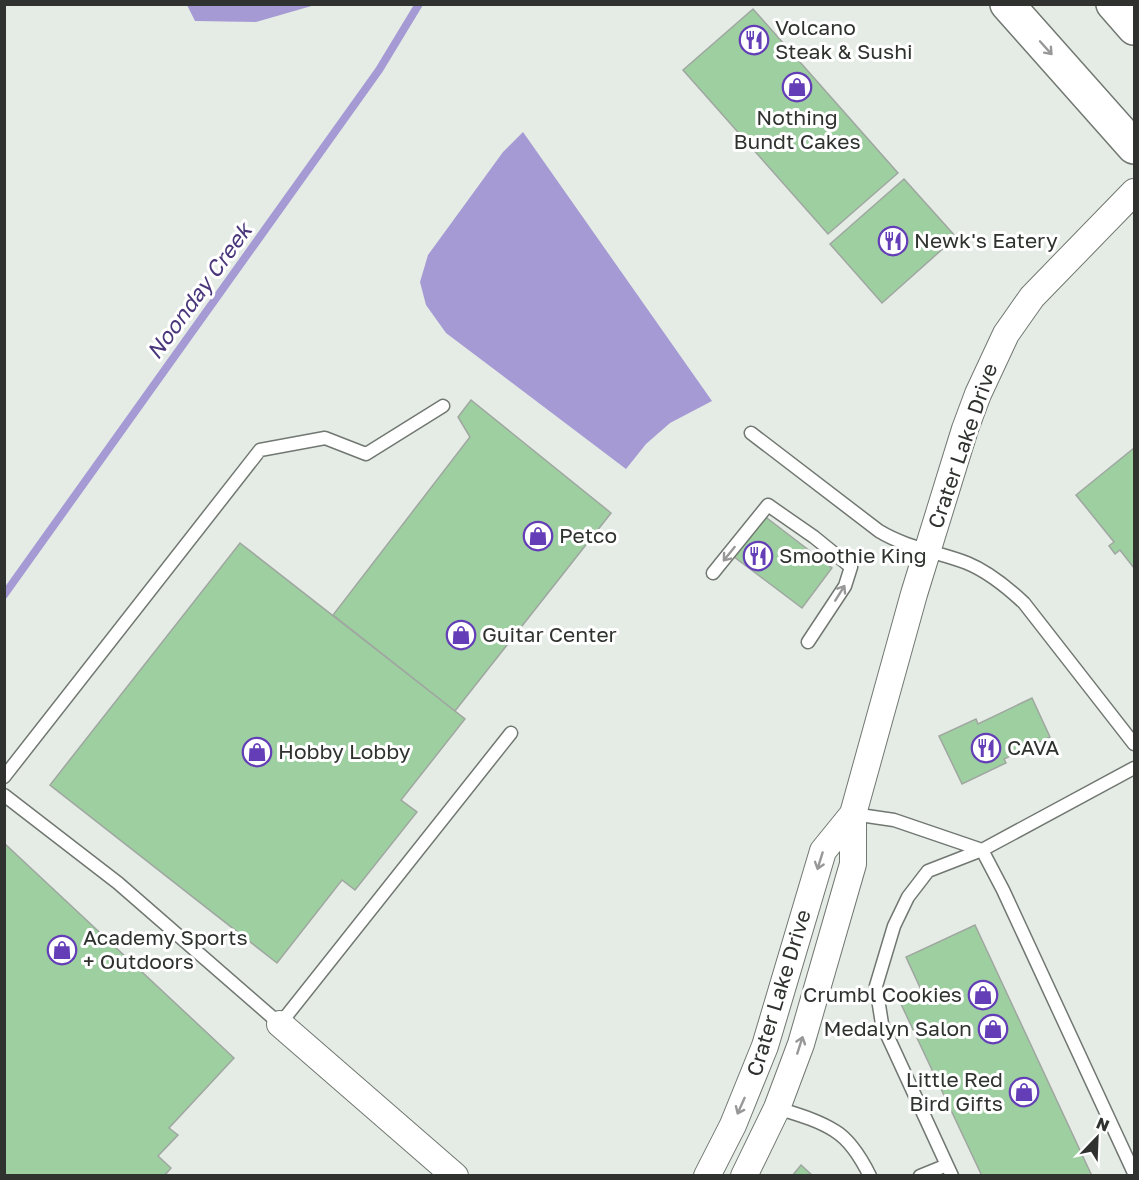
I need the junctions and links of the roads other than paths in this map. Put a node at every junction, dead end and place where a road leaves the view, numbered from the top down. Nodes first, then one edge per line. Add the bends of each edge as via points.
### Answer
1 (1007, 4) edge
2 (1113, 4) edge
3 (1134, 28) edge
4 (1134, 147) edge
5 (1134, 192) edge
6 (443, 406) dead end
7 (751, 433) dead end
8 (927, 551) junction
9 (713, 573) dead end
10 (808, 642) dead end
11 (511, 733) dead end
12 (1134, 744) edge
13 (1134, 768) edge
14 (4, 777) edge
15 (4, 795) edge
16 (854, 814) junction
17 (982, 850) junction
18 (280, 1024) junction
19 (777, 1108) junction
20 (949, 1170) edge
21 (1134, 1173) edge
22 (455, 1176) edge
23 (707, 1176) edge
24 (744, 1176) edge
25 (870, 1176) edge
26 (920, 1176) edge

1 -> 4 main road
2 - 3 main road
5 - 8 street, Crater Lake Drive via 1032,297 1006,334 965,429
6 - 14 lane via 366,454 325,438 260,450
7 - 8 lane via 879,531 897,542
8 - 12 lane via 968,564 1008,587
8 - 16 street, Crater Lake Drive
10 -> 9 lane via 845,586 851,567 814,537 768,505
11 - 18 lane
13 - 17 lane
15 - 18 lane via 118,883
16 - 17 lane via 894,820
19 -> 16 street, Crater Lake Drive via 801,1044 853,864
16 -> 23 street, Crater Lake Drive via 823,851 765,1046
17 - 20 lane via 928,871 908,897 894,926 876,986 882,1024
17 - 21 lane
18 - 22 street
19 - 24 street, Crater Lake Drive
19 - 25 lane via 836,1131 861,1158
20 - 26 lane

